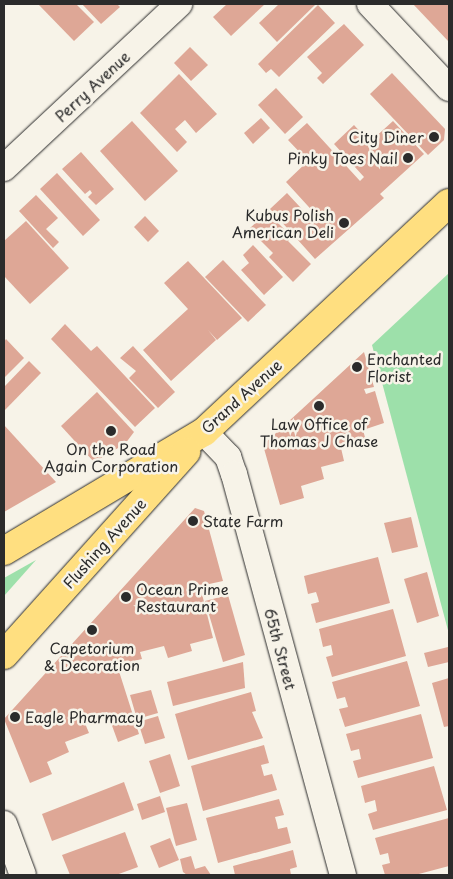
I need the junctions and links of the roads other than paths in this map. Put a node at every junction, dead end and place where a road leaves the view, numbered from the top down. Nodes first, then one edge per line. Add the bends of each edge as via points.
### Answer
1 (179, 4) edge
2 (370, 4) edge
3 (449, 88) edge
4 (4, 168) edge
5 (449, 203) edge
6 (204, 432) junction
7 (4, 551) edge
8 (4, 655) edge
9 (4, 824) edge
10 (23, 875) edge
11 (343, 875) edge

1 - 4 street, Perry Avenue
2 - 3 street
5 - 6 main road, Grand Avenue
6 - 7 main road, Grand Avenue
6 - 8 main road, Flushing Avenue
6 - 11 street, 65th Street via 228,457 234,474
9 - 10 street

